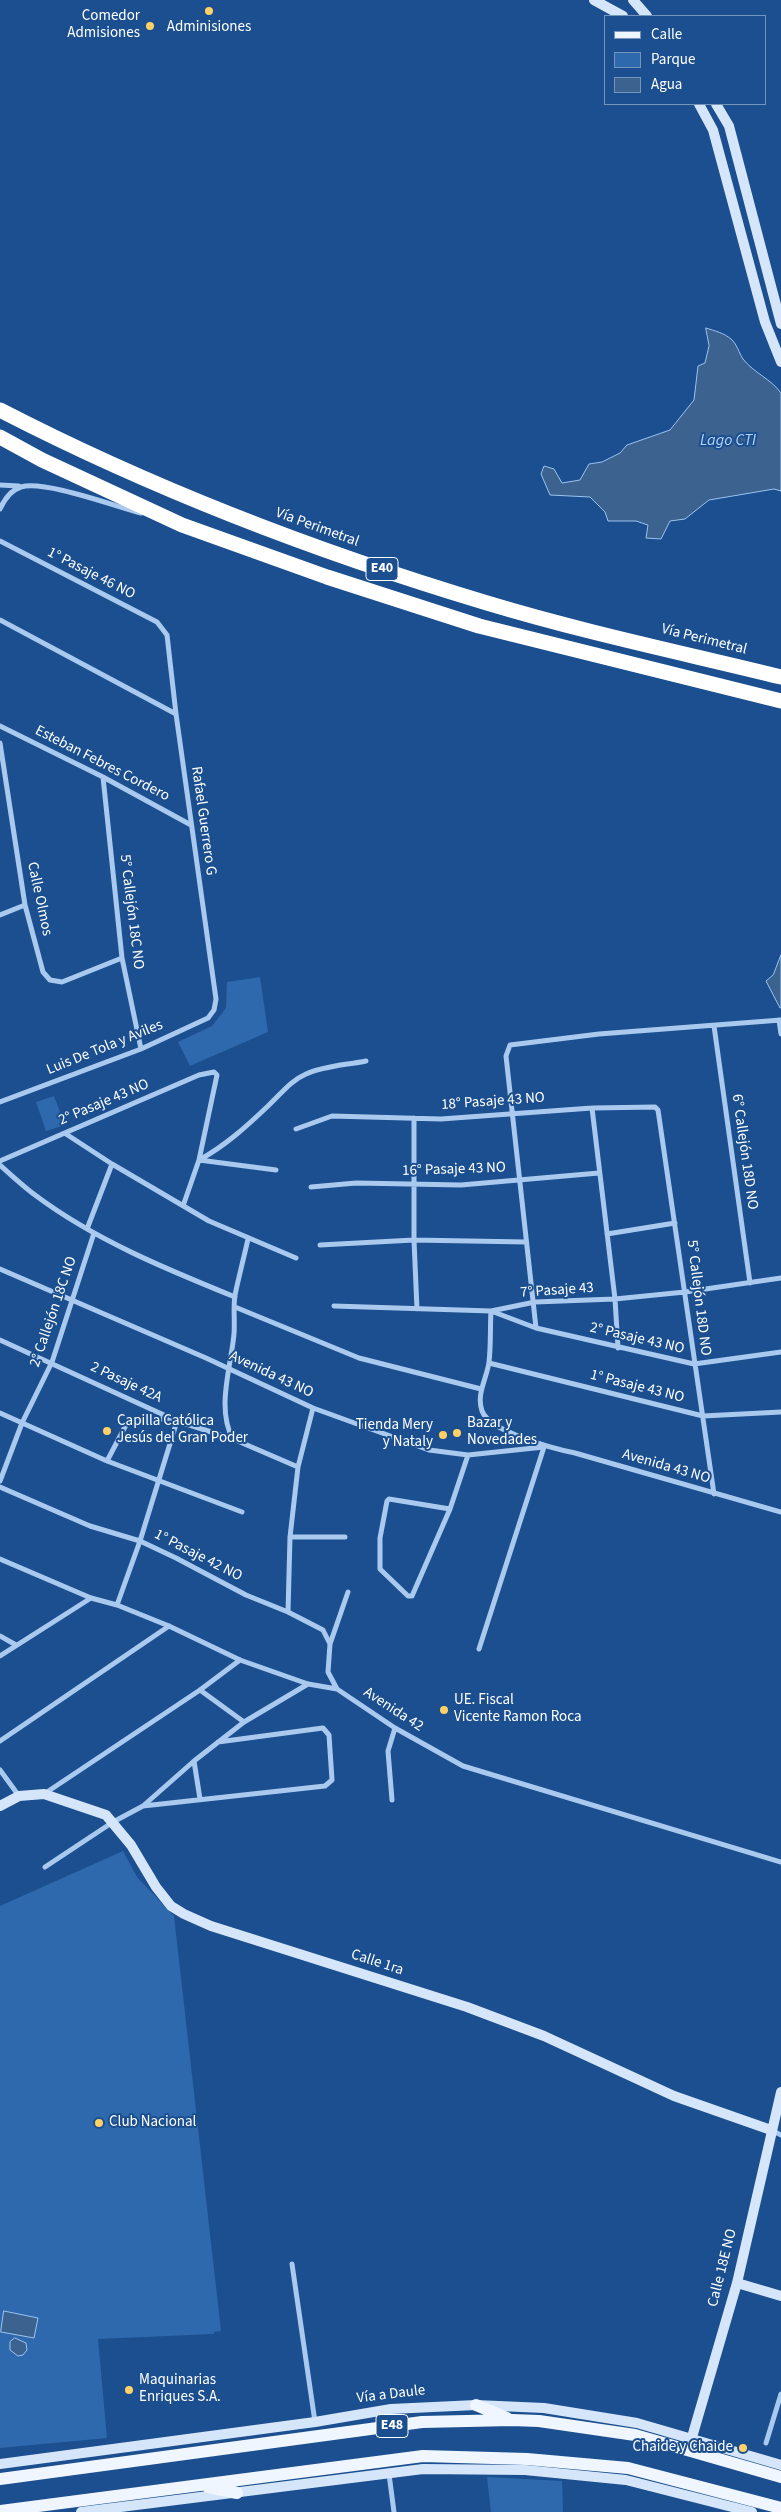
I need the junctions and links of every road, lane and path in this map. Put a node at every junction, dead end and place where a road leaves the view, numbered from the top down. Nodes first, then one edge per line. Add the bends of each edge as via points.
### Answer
1 (594, 0) edge
2 (633, 0) edge
3 (621, 15) edge
4 (646, 15) edge
5 (700, 105) edge
6 (717, 105) edge
7 (781, 324) edge
8 (781, 362) edge
9 (0, 410) edge
10 (0, 437) edge
11 (0, 485) edge
12 (27, 486) junction
13 (0, 509) edge
14 (182, 525) junction
15 (0, 541) edge
16 (0, 620) edge
17 (167, 635) joint
18 (781, 677) edge
19 (781, 701) edge
20 (176, 714) junction
21 (0, 726) edge
22 (0, 743) edge
23 (103, 777) junction
24 (191, 825) junction
25 (25, 905) junction
26 (0, 916) edge
27 (122, 958) junction
28 (214, 1010) joint
29 (780, 1020) edge
30 (714, 1026) junction
31 (781, 1034) edge
32 (141, 1049) junction
33 (366, 1061) dead end
34 (0, 1102) edge
35 (655, 1107) joint
36 (592, 1108) junction
37 (512, 1114) junction
38 (414, 1118) junction
39 (296, 1130) dead end
40 (66, 1134) junction
41 (199, 1160) junction
42 (0, 1161) edge
43 (112, 1164) junction
44 (0, 1165) edge
45 (276, 1170) dead end
46 (598, 1172) junction
47 (518, 1181) junction
48 (415, 1185) junction
49 (311, 1187) dead end
50 (183, 1206) junction
51 (675, 1223) junction
52 (86, 1229) junction
53 (94, 1233) junction
54 (606, 1234) junction
55 (248, 1239) junction
56 (414, 1240) junction
57 (526, 1242) junction
58 (320, 1244) dead end
59 (296, 1258) dead end
60 (0, 1269) edge
61 (781, 1278) edge
62 (750, 1283) junction
63 (685, 1292) junction
64 (235, 1297) junction
65 (72, 1299) junction
66 (615, 1299) junction
67 (535, 1302) junction
68 (334, 1306) dead end
69 (235, 1307) junction
70 (416, 1309) junction
71 (490, 1311) junction
72 (536, 1328) junction
73 (0, 1340) edge
74 (618, 1348) junction
75 (781, 1352) edge
76 (52, 1362) junction
77 (489, 1363) junction
78 (694, 1364) junction
79 (229, 1370) junction
80 (481, 1389) junction
81 (314, 1408) junction
82 (781, 1412) edge
83 (0, 1413) edge
84 (703, 1416) junction
85 (170, 1418) junction
86 (177, 1421) junction
87 (22, 1423) junction
88 (233, 1439) junction
89 (544, 1447) junction
90 (468, 1455) junction
91 (108, 1461) junction
92 (298, 1467) junction
93 (0, 1481) edge
94 (159, 1482) junction
95 (0, 1487) edge
96 (714, 1494) junction
97 (450, 1509) junction
98 (242, 1512) dead end
99 (781, 1512) edge
100 (290, 1537) junction
101 (345, 1537) dead end
102 (140, 1541) junction
103 (0, 1559) edge
104 (348, 1592) dead end
105 (91, 1598) junction
106 (117, 1605) junction
107 (288, 1612) junction
108 (169, 1626) junction
109 (0, 1636) edge
110 (330, 1644) junction
111 (16, 1645) junction
112 (479, 1649) dead end
113 (0, 1656) edge
114 (240, 1660) junction
115 (308, 1684) junction
116 (337, 1689) junction
117 (200, 1690) junction
118 (244, 1722) junction
119 (394, 1728) junction
120 (0, 1741) edge
121 (218, 1742) junction
122 (194, 1761) junction
123 (0, 1770) edge
124 (44, 1794) junction
125 (19, 1796) junction
126 (200, 1799) junction
127 (392, 1800) dead end
128 (0, 1806) edge
129 (143, 1806) junction
130 (112, 1822) junction
131 (781, 1862) edge
132 (45, 1867) dead end
133 (781, 2092) edge
134 (771, 2130) junction
135 (781, 2135) edge
136 (292, 2264) dead end
137 (737, 2283) junction
138 (781, 2296) edge
139 (781, 2394) edge
140 (476, 2405) junction
141 (512, 2420) junction
142 (315, 2422) junction
143 (766, 2443) dead end
144 (690, 2445) junction
145 (0, 2464) edge
146 (781, 2465) edge
147 (389, 2473) junction
148 (781, 2477) edge
149 (0, 2479) edge
150 (196, 2485) junction
151 (237, 2492) junction
152 (781, 2508) edge
153 (0, 2511) edge
154 (82, 2512) edge
155 (394, 2512) edge
156 (752, 2512) edge

1 - 3 main road
2 - 4 main road
5 - 8 main road via 713,130 769,333
6 - 7 main road via 729,126
9 - 18 highway, Vía Perimetral / E40 via 59,441 231,515 408,578 538,617
10 - 14 highway, E40
11 - 12 street
12 - 13 street via 12,491
12 - 14 street via 46,487
14 - 19 highway, E40 via 327,578 480,626
15 - 17 street, 1° Pasaje 46 NO via 157,622
16 - 20 street
17 - 20 street, Rafael Guerrero G
20 - 24 street, Rafael Guerrero G
21 - 23 street, Esteban Febres Cordero
22 - 25 street, Calle Olmos
23 - 24 street, Esteban Febres Cordero
23 - 27 street, 5° Callejón 18C NO
24 - 28 street, Rafael Guerrero G via 216,999
25 - 26 street
25 - 27 street, Calle Olmos via 43,972 50,980 62,982
27 - 32 street, 5° Callejón 18C NO
28 - 32 street, Luis De Tola y Aviles via 208,1018
29 - 30 street
29 - 31 street
30 - 37 street via 590,1035 510,1045 506,1056
30 - 62 street, 6° Callejón 18D NO
32 - 34 street, Luis De Tola y Aviles
33 - 41 street via 305,1074 287,1085 220,1149
35 - 36 street, 18° Pasaje 43 NO
35 - 51 street, 5° Callejón 18D NO
36 - 37 street, 18° Pasaje 43 NO
36 - 46 street
37 - 38 street, 18° Pasaje 43 NO
37 - 47 street
38 - 39 street, 18° Pasaje 43 NO via 332,1116
38 - 48 street
40 - 41 street, 2° Pasaje 43 NO via 214,1072
40 - 42 street, 2° Pasaje 43 NO
40 - 43 street
41 - 45 street
41 - 50 street
43 - 50 street
43 - 52 street
44 - 52 street via 34,1195
46 - 47 street, 16° Pasaje 43 NO
46 - 54 street
47 - 48 street, 16° Pasaje 43 NO
47 - 57 street
48 - 49 street, 16° Pasaje 43 NO via 356,1183
48 - 56 street
50 - 55 street
51 - 54 street
51 - 63 street, 5° Callejón 18D NO
52 - 53 street
53 - 64 street
53 - 65 street, 2° Callejón 18C NO
54 - 66 street
55 - 59 street
55 - 64 street
56 - 57 street
56 - 58 street
56 - 70 street
57 - 67 street
60 - 65 street, Avenida 43 NO
61 - 62 street, 7° Pasaje 43
62 - 63 street, 7° Pasaje 43
63 - 66 street, 7° Pasaje 43
63 - 78 street, 5° Callejón 18D NO
64 - 69 street
65 - 76 street, 2° Callejón 18C NO
65 - 79 street, Avenida 43 NO
66 - 67 street, 7° Pasaje 43
66 - 74 street
67 - 71 street, 7° Pasaje 43
67 - 72 street
68 - 70 street, 7° Pasaje 43
69 - 79 street
69 - 80 street via 359,1358
70 - 71 street, 7° Pasaje 43
71 - 72 street, 2° Pasaje 43 NO
71 - 77 street, Avenida 43 NO
72 - 74 street, 2° Pasaje 43 NO
73 - 76 street, 2 Pasaje 42A
74 - 78 street, 2° Pasaje 43 NO
75 - 78 street, 2° Pasaje 43 NO
76 - 85 street, 2 Pasaje 42A
76 - 87 street, 2° Callejón 18C NO
77 - 80 street, Avenida 43 NO
77 - 84 street, 1° Pasaje 43 NO
78 - 84 street, 5° Callejón 18D NO
79 - 81 street, Avenida 43 NO
79 - 88 street via 226,1419
80 - 89 street, Avenida 43 NO via 482,1413 493,1424
81 - 90 street, Avenida 43 NO via 429,1450
81 - 92 street
82 - 84 street, 1° Pasaje 43 NO
83 - 87 street
84 - 96 street, 5° Callejón 18D NO
85 - 86 street, 2 Pasaje 42A
85 - 91 street via 127,1423
86 - 88 street, 2 Pasaje 42A
86 - 94 street
87 - 91 street
87 - 93 street, 2° Callejón 18C NO
88 - 92 street, 2 Pasaje 42A
89 - 90 street, Avenida 43 NO
89 - 96 street, Avenida 43 NO
89 - 112 street
90 - 97 street
91 - 94 street
92 - 100 street
94 - 98 street
94 - 102 street
95 - 102 street, 1° Pasaje 42 NO via 90,1526
96 - 99 street, Avenida 43 NO
97 - 97 street via 390,1499 386,1502 380,1538 380,1570 408,1596 412,1596
100 - 101 street
100 - 107 street
102 - 106 street
102 - 107 street, 1° Pasaje 42 NO via 246,1595
103 - 105 street, Avenida 42
104 - 110 street
105 - 106 street, Avenida 42
105 - 111 street
106 - 108 street, Avenida 42
107 - 110 street, 1° Pasaje 42 NO via 323,1630
108 - 114 street, Avenida 42
108 - 120 street
109 - 111 street
110 - 116 street via 328,1672
111 - 113 street
114 - 115 street, Avenida 42
114 - 117 street
115 - 116 street, Avenida 42
115 - 118 street
116 - 119 street, Avenida 42
117 - 118 street
117 - 124 street
118 - 121 street
119 - 127 street via 388,1751
119 - 131 street, Avenida 42 via 463,1766
121 - 122 street
121 - 126 street via 323,1728 329,1735 332,1780 325,1786
122 - 126 street
122 - 129 street
123 - 125 street
124 - 125 main road, Calle 1ra
124 - 130 main road, Calle 1ra via 106,1815
125 - 128 main road, Calle 1ra
126 - 129 street
129 - 130 street
130 - 132 street
130 - 134 main road, Calle 1ra via 132,1845 163,1897 177,1910 199,1922 467,2007 544,2036 674,2096
133 - 134 main road, Calle 18E NO
134 - 135 street, Calle 1ra
134 - 137 main road, Calle 18E NO
136 - 142 street
137 - 138 main road
137 - 144 main road, Calle 18E NO
139 - 143 street
140 - 141 main road
140 - 142 main road, Vía a Daule / E48 via 415,2407
140 - 144 main road, Vía a Daule / E48 via 544,2408 637,2423
141 - 144 main road, Vía a Daule / E48 via 539,2421
141 - 149 main road, Vía a Daule / E48 via 422,2422
142 - 145 main road, Vía a Daule / E48
144 - 146 main road, Vía a Daule / E48
144 - 148 main road, Vía a Daule / E48
147 - 151 main road
147 - 155 street
147 - 156 main road via 423,2469 525,2470 626,2480
150 - 151 main road
150 - 152 main road, E48 via 422,2456 527,2459 628,2468
150 - 153 main road, E48
151 - 154 main road

